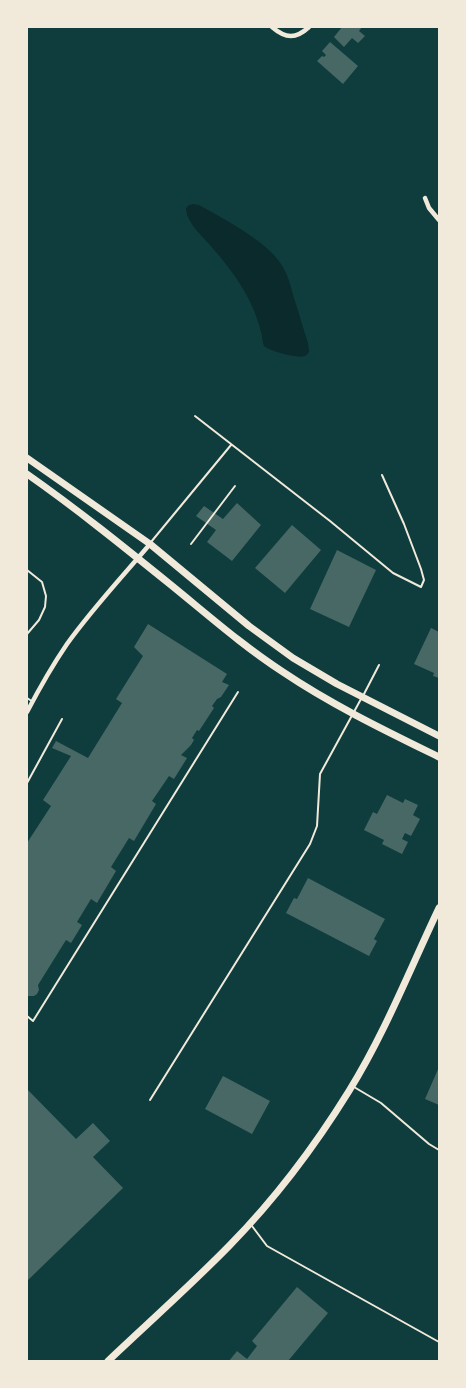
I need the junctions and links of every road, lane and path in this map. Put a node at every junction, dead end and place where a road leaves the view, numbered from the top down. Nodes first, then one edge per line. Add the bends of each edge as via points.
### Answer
1 (272, 27) edge
2 (309, 27) edge
3 (425, 198) dead end
4 (439, 220) edge
5 (195, 416) dead end
6 (231, 445) junction
7 (27, 458) edge
8 (27, 474) edge
9 (382, 475) dead end
10 (234, 486) dead end
11 (150, 544) junction
12 (191, 544) dead end
13 (138, 558) junction
14 (27, 570) edge
15 (27, 634) edge
16 (379, 665) dead end
17 (238, 692) dead end
18 (363, 697) junction
19 (27, 698) edge
20 (33, 702) junction
21 (27, 712) edge
22 (353, 713) junction
23 (62, 719) dead end
24 (439, 736) edge
25 (439, 757) edge
26 (27, 783) edge
27 (439, 908) edge
28 (27, 1016) edge
29 (352, 1085) junction
30 (150, 1100) dead end
31 (439, 1150) edge
32 (250, 1224) junction
33 (439, 1342) edge
34 (108, 1361) edge

1 - 2 street via 290,36
3 - 4 street
5 - 6 lane
6 - 9 lane via 393,573 421,587 421,569
6 - 11 lane
7 - 11 main road
8 - 13 main road
10 - 12 lane
11 - 13 street
11 - 18 main road via 270,642
13 - 20 street via 74,635
13 - 22 main road via 254,652 303,686
14 - 15 lane via 42,582 46,596 39,620
16 - 18 lane
17 - 28 lane via 33,1020
18 - 22 lane
18 - 24 main road
19 - 20 lane
20 - 21 street
22 - 25 main road
22 - 30 lane via 320,774 317,826 310,844
23 - 26 lane
27 - 29 main road via 387,1022
29 - 31 lane
29 - 32 main road via 305,1155
32 - 33 lane via 267,1246
32 - 34 main road

